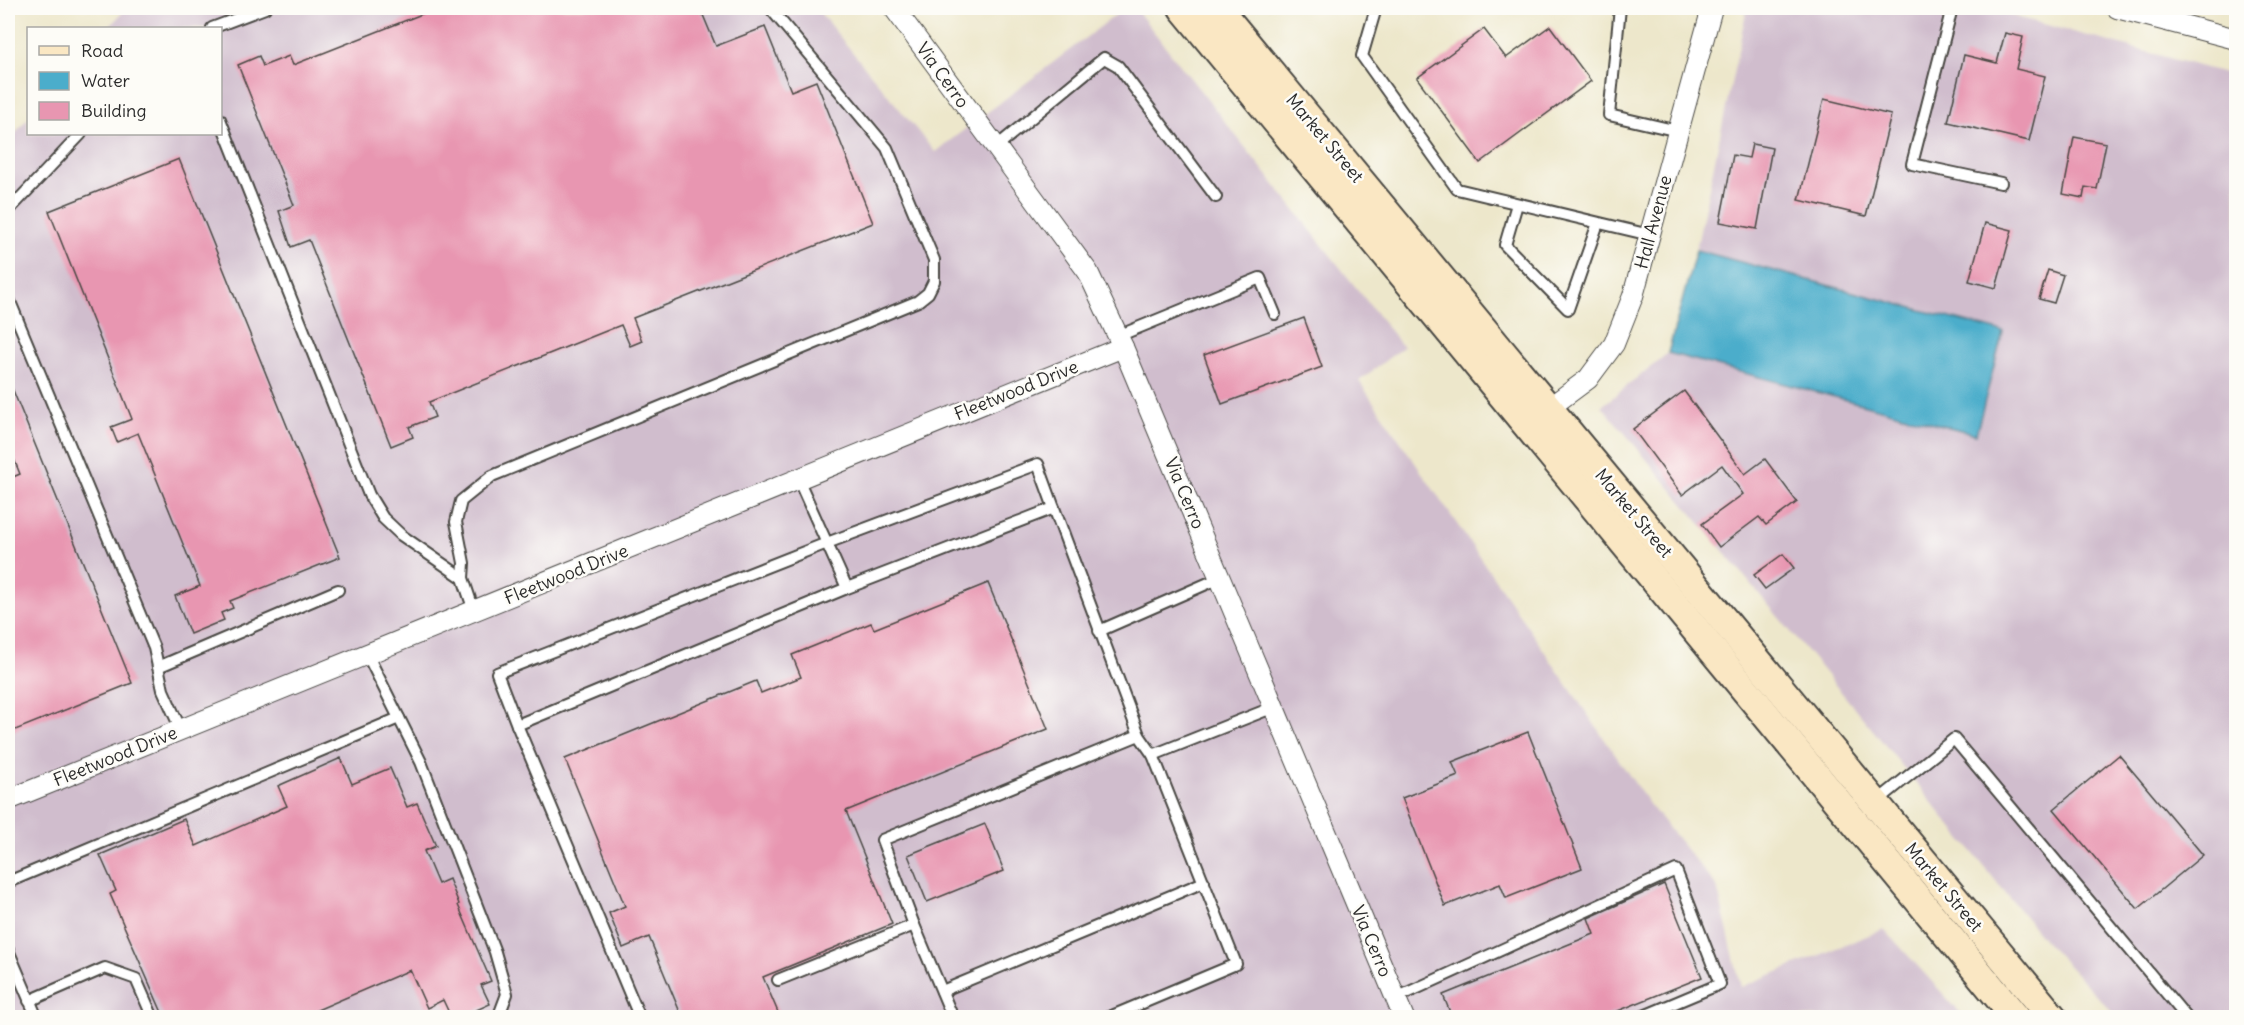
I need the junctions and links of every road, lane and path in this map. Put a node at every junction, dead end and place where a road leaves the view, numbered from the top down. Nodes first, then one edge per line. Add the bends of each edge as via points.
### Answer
1 (265, 8) edge
2 (770, 8) edge
3 (894, 8) edge
4 (1183, 8) edge
5 (1217, 8) edge
6 (1376, 8) edge
7 (1620, 8) edge
8 (1712, 8) edge
9 (1952, 8) edge
10 (2117, 8) edge
11 (215, 27) edge
12 (2236, 39) edge
13 (222, 124) edge
14 (1678, 131) junction
15 (80, 135) edge
16 (996, 147) junction
17 (2001, 183) dead end
18 (1216, 197) dead end
19 (1517, 204) junction
20 (8, 211) edge
21 (1598, 223) junction
22 (1650, 236) junction
23 (8, 299) edge
24 (1275, 314) dead end
25 (1121, 341) junction
26 (1537, 417) junction
27 (798, 479) junction
28 (1054, 508) junction
29 (827, 543) junction
30 (463, 578) junction
31 (1220, 578) junction
32 (847, 588) junction
33 (338, 590) dead end
34 (474, 611) junction
35 (1099, 631) junction
36 (367, 654) junction
37 (158, 667) junction
38 (1274, 707) junction
39 (399, 718) junction
40 (517, 725) junction
41 (181, 730) junction
42 (1139, 735) junction
43 (1153, 755) junction
44 (8, 800) edge
45 (1875, 803) junction
46 (8, 882) edge
47 (1204, 882) junction
48 (914, 925) junction
49 (8, 950) edge
50 (778, 980) dead end
51 (942, 991) junction
52 (1396, 998) junction
53 (29, 1001) junction
54 (37, 1017) edge
55 (153, 1017) edge
56 (498, 1017) edge
57 (640, 1017) edge
58 (953, 1017) edge
59 (1107, 1017) edge
60 (1404, 1017) edge
61 (1639, 1017) edge
62 (2016, 1017) edge
63 (2053, 1017) edge
64 (2187, 1017) edge

1 - 11 lane
2 - 30 lane via 887,148 934,260 934,281 928,293 918,301 492,476 461,501 456,522
3 - 16 street, Via Cerro
4 - 26 main road, Market Street
5 - 26 main road, Market Street
6 - 19 lane via 1362,56 1457,189
7 - 14 lane via 1609,115
8 - 14 street, Hall Avenue
9 - 17 lane via 1912,164
10 - 12 street
13 - 30 lane via 369,495 382,518 401,535
14 - 22 street, Hall Avenue
15 - 20 lane
16 - 18 lane via 1104,58 1118,66
16 - 25 street, Via Cerro via 1088,272
19 - 21 lane
19 - 21 lane via 1505,245 1568,309
21 - 22 lane
22 - 26 street, Hall Avenue via 1614,344 1587,379
23 - 37 lane via 154,648
24 - 25 lane via 1260,278
25 - 27 street, Fleetwood Drive
25 - 31 street, Via Cerro
26 - 45 main road, Market Street
26 - 62 main road, Market Street
27 - 29 lane
27 - 34 street, Fleetwood Drive
28 - 29 lane via 1038,464
28 - 32 lane
28 - 35 lane
29 - 32 lane
29 - 40 lane via 497,673
30 - 34 lane
31 - 35 lane
31 - 38 street, Via Cerro
32 - 40 lane
33 - 37 lane
34 - 36 street, Fleetwood Drive
35 - 42 lane
36 - 39 lane
36 - 41 street, Fleetwood Drive
37 - 41 lane
38 - 43 lane
38 - 52 street, Via Cerro
39 - 46 lane
39 - 56 lane via 421,762 495,952 507,994
40 - 57 lane
41 - 44 street, Fleetwood Drive
42 - 43 lane
42 - 48 lane via 882,840
43 - 47 lane
45 - 63 main road, Market Street
45 - 64 lane via 1953,739
47 - 51 lane
47 - 59 lane via 1236,964
48 - 50 lane
48 - 51 lane
49 - 53 lane
51 - 58 lane
52 - 60 street, Via Cerro
52 - 61 lane via 1676,870 1720,984
53 - 54 lane
53 - 55 lane via 105,968 136,979

